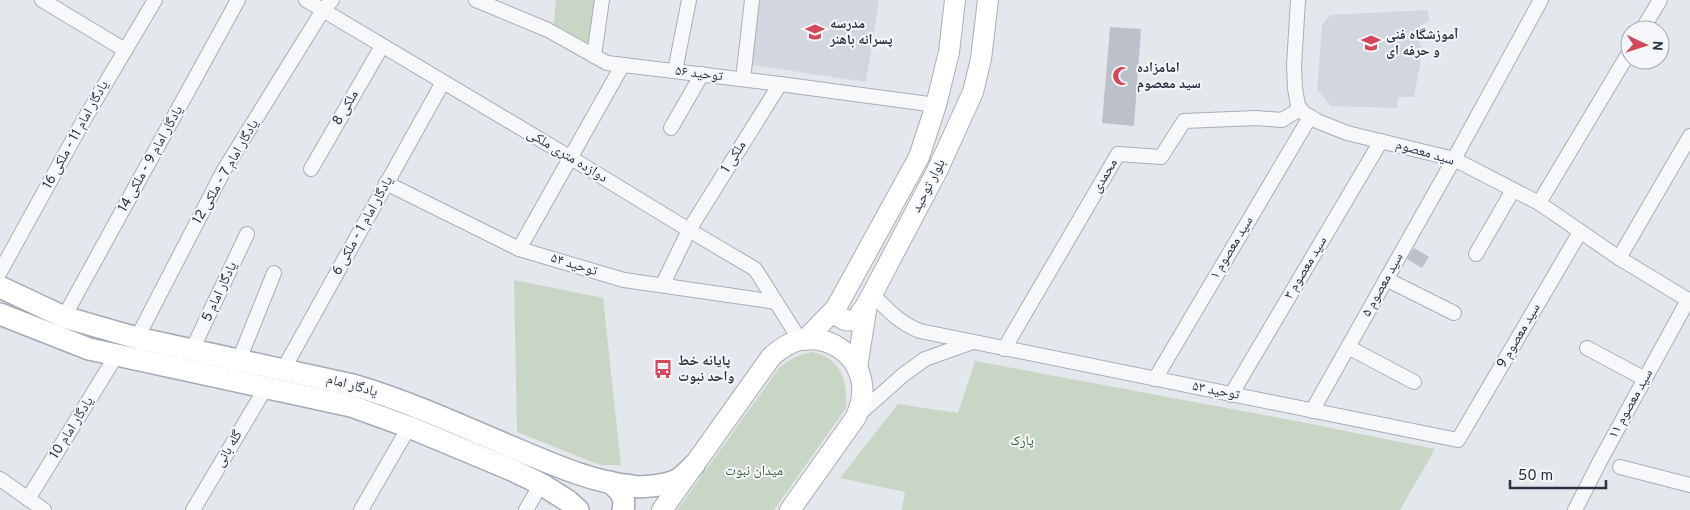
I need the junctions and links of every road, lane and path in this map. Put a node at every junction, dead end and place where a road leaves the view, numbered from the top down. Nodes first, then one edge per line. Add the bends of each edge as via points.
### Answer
1 (42, 0) edge
2 (155, 0) edge
3 (238, 0) edge
4 (306, 0) edge
5 (602, 0) edge
6 (688, 0) edge
7 (752, 0) edge
8 (955, 0) edge
9 (988, 0) edge
10 (1298, 0) edge
11 (1541, 0) edge
12 (1660, 0) edge
13 (482, 1) edge
14 (328, 5) edge
15 (1648, 20) edge
16 (382, 46) junction
17 (125, 50) junction
18 (594, 56) junction
19 (622, 66) junction
20 (1620, 67) edge
21 (675, 71) junction
22 (702, 74) junction
23 (743, 79) junction
24 (443, 82) junction
25 (780, 84) junction
26 (936, 105) junction
27 (1305, 113) junction
28 (671, 128) dead end
29 (1690, 136) edge
30 (1381, 141) junction
31 (571, 158) junction
32 (1454, 159) junction
33 (310, 170) dead end
34 (386, 184) junction
35 (1513, 190) junction
36 (1539, 203) junction
37 (689, 230) junction
38 (1580, 232) junction
39 (248, 234) dead end
40 (519, 249) junction
41 (1476, 254) dead end
42 (1619, 258) junction
43 (0, 272) edge
44 (274, 274) dead end
45 (1386, 279) junction
46 (663, 284) junction
47 (0, 287) edge
48 (870, 299) junction
49 (1689, 300) edge
50 (776, 302) junction
51 (836, 308) junction
52 (1454, 313) dead end
53 (0, 314) edge
54 (64, 317) junction
55 (137, 338) junction
56 (803, 340) junction
57 (974, 342) junction
58 (1348, 347) junction
59 (1587, 348) dead end
60 (1004, 349) junction
61 (192, 350) junction
62 (116, 356) junction
63 (239, 360) junction
64 (857, 368) junction
65 (284, 370) junction
66 (1155, 379) junction
67 (1645, 379) junction
68 (1414, 382) dead end
69 (265, 389) junction
70 (1231, 395) junction
71 (1312, 411) junction
72 (856, 417) junction
73 (409, 427) junction
74 (1458, 440) joint
75 (694, 465) junction
76 (1620, 467) dead end
77 (0, 480) edge
78 (610, 482) junction
79 (541, 484) junction
80 (1690, 485) edge
81 (28, 499) junction
82 (43, 510) edge
83 (193, 510) edge
84 (361, 510) edge
85 (526, 510) edge
86 (578, 510) edge
87 (623, 510) edge
88 (662, 510) edge
89 (790, 510) edge
90 (1575, 510) edge

1 - 17 street
2 - 17 street, یادگار امام 11 - ملکی 16
3 - 54 street, یادگار امام 9 - ملکی 14
4 - 14 street, دوازده متری ملکی
5 - 18 street
6 - 21 street
7 - 23 street
8 - 26 main road, بلوار توحید via 949,52
9 - 48 main road, بلوار توحید via 981,59 973,92 938,169
10 - 27 street via 1294,83 1296,98
11 - 32 street, سید معصوم ۵
12 - 15 street
13 - 18 street, توحید ۵۶ via 548,30
14 - 16 street, دوازده متری ملکی
14 - 55 street, یادگار امام 7 - ملکی 12 via 224,170
16 - 24 street, دوازده متری ملکی
16 - 33 street, ملکی 8
17 - 43 street, یادگار امام 11 - ملکی 16
18 - 19 street, توحید ۵۶ via 607,64
19 - 21 street, توحید ۵۶
19 - 31 street
20 - 36 street
21 - 22 street, توحید ۵۶
22 - 23 street, توحید ۵۶
22 - 28 street
23 - 25 street, توحید ۵۶
24 - 31 street, دوازده متری ملکی
24 - 34 street, یادگار امام 1 - ملکی 6
25 - 26 street, توحید ۵۶
25 - 37 street, ملکی 1
26 - 51 main road, بلوار توحید via 919,157
27 - 30 street, سید معصوم via 1317,122
27 - 60 street, محمدی via 1282,120 1184,121 1161,157 1118,154
27 - 66 street, سید معصوم ۱
29 - 42 street
30 - 32 street, سید معصوم
30 - 70 street, سید معصوم ۳
31 - 37 street, دوازده متری ملکی
31 - 40 street
32 - 35 street, سید معصوم
32 - 45 street, سید معصوم ۵
34 - 40 street, توحید ۵۴
34 - 65 street, یادگار امام 1 - ملکی 6
35 - 36 street, سید معصوم
35 - 41 street
36 - 38 street, سید معصوم
37 - 46 street, ملکی 1
37 - 50 street, دوازده متری ملکی via 755,269
38 - 42 street, سید معصوم
38 - 74 street, سید معصوم 9
39 - 61 street, یادگار امام 5
40 - 46 street, توحید ۵۴ via 624,280
42 - 49 street, سید معصوم
44 - 63 street
45 - 52 street
45 - 58 street, سید معصوم ۵
46 - 50 street, توحید ۵۴
47 - 54 main road, یادگار امام
48 - 51 main road via 856,320 843,320
48 - 57 street, توحید ۵۳ via 904,324
48 - 64 main road, بلوار توحید
49 - 67 street, سید معصوم ۱۱
50 - 56 street, دوازده متری ملکی
51 - 56 main road, بلوار توحید
53 - 62 main road, یادگار امام via 89,349
54 - 55 main road, یادگار امام
55 - 61 main road, یادگار امام
56 - 64 main road via 817,339 834,344
56 - 75 main road via 784,346 771,357
57 - 60 street, توحید ۵۳
57 - 72 street via 925,359
58 - 68 street
58 - 71 street, سید معصوم ۵
59 - 67 street
60 - 66 street, توحید ۵۳
61 - 63 main road, یادگار امام
62 - 69 main road, یادگار امام
62 - 81 street, یادگار امام 10
63 - 65 main road, یادگار امام
64 - 72 main road via 862,384 862,401
65 - 78 main road, یادگار امام via 376,392 545,460
66 - 70 street, توحید ۵۳
67 - 90 street, سید معصوم ۱۱
69 - 73 main road, یادگار امام via 351,406
69 - 83 street, گله بانی
70 - 71 street, توحید ۵۳
71 - 74 street, توحید ۵۳
72 - 89 main road
73 - 79 main road, یادگار امام
73 - 84 street
75 - 78 main road, یادگار امام via 677,480 656,485 633,487
75 - 88 main road
76 - 80 street
77 - 81 street
78 - 87 main road via 623,497
79 - 85 street
79 - 86 main road, یادگار امام
81 - 82 street

